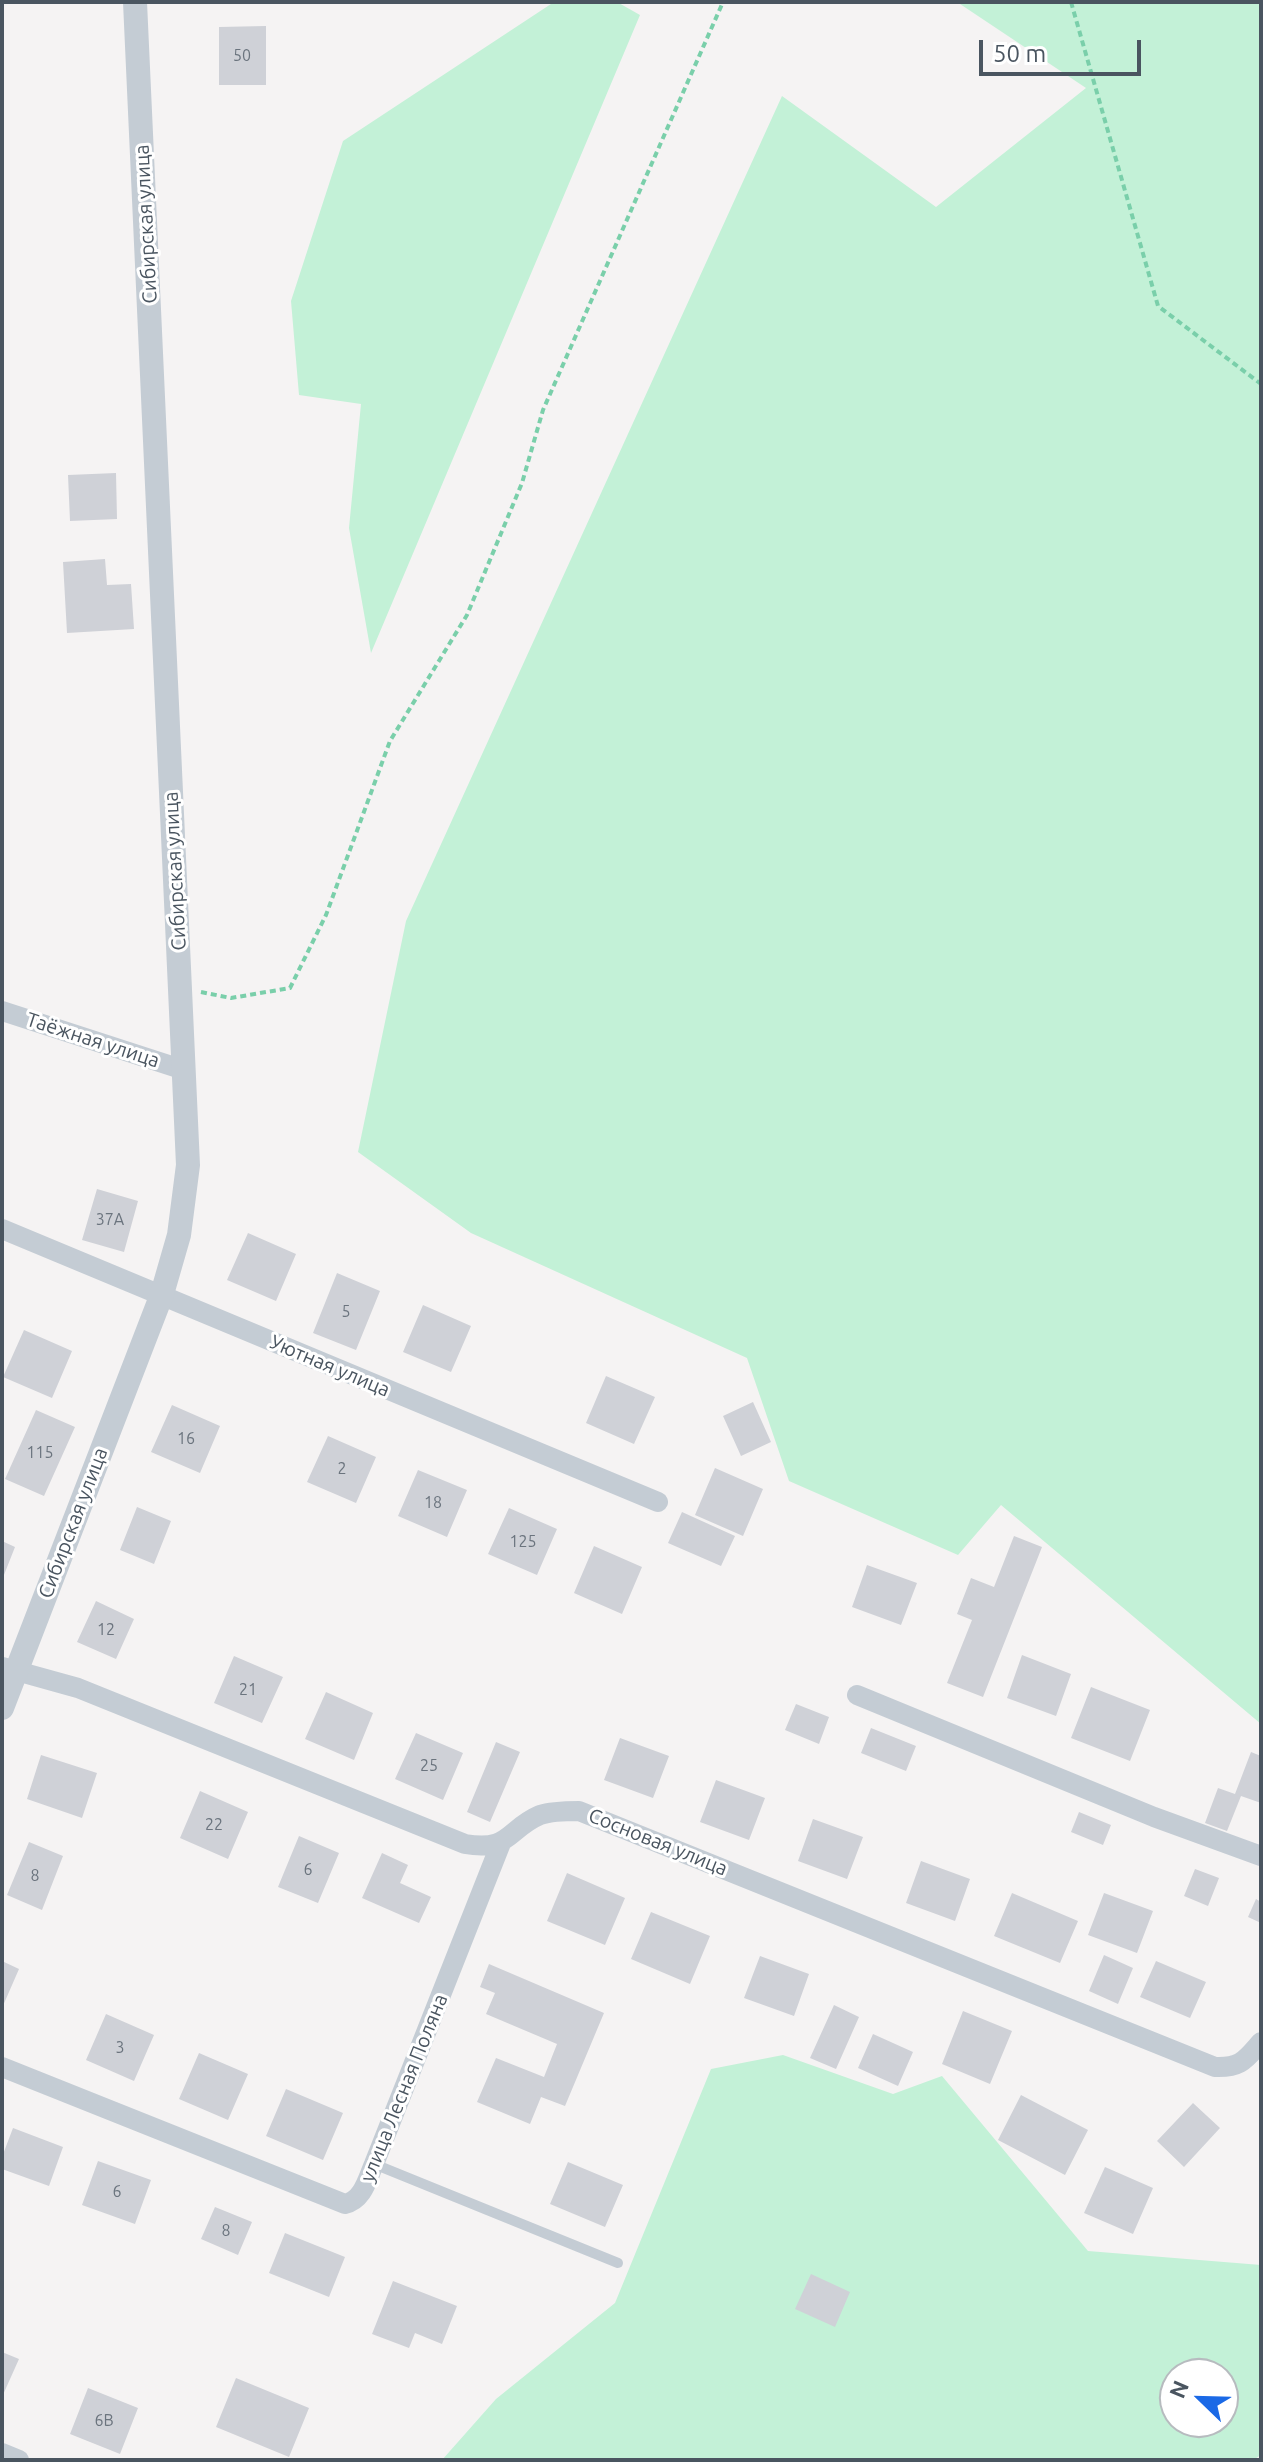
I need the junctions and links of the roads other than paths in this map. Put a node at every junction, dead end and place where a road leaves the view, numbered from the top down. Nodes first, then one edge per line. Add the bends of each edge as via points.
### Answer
1 (135, 2) edge
2 (2, 1011) edge
3 (184, 1070) junction
4 (2, 1229) edge
5 (162, 1294) junction
6 (658, 1502) dead end
7 (9, 1669) edge
8 (857, 1695) dead end
9 (2, 1708) edge
10 (501, 1843) junction
11 (1261, 1856) edge
12 (1261, 2042) edge
13 (2, 2067) edge
14 (374, 2164) junction
15 (618, 2263) dead end
16 (2, 2453) edge
17 (19, 2460) edge

1 - 3 street, Сибирская улица
2 - 3 street, Таёжная улица
3 - 5 street, Сибирская улица via 188,1165 179,1235
4 - 5 street, Уютная улица
5 - 6 street, Уютная улица
5 - 7 street, Сибирская улица
7 - 9 street, Сибирская улица
7 - 10 street via 78,1688 465,1844
8 - 11 street
10 - 12 street, Сосновая улица via 539,1816 579,1811 1215,2067 1241,2064
10 - 14 street, улица Лесная Поляна
13 - 14 street, улица Лесная Поляна via 345,2204 361,2194
14 - 15 lane
16 - 17 street

